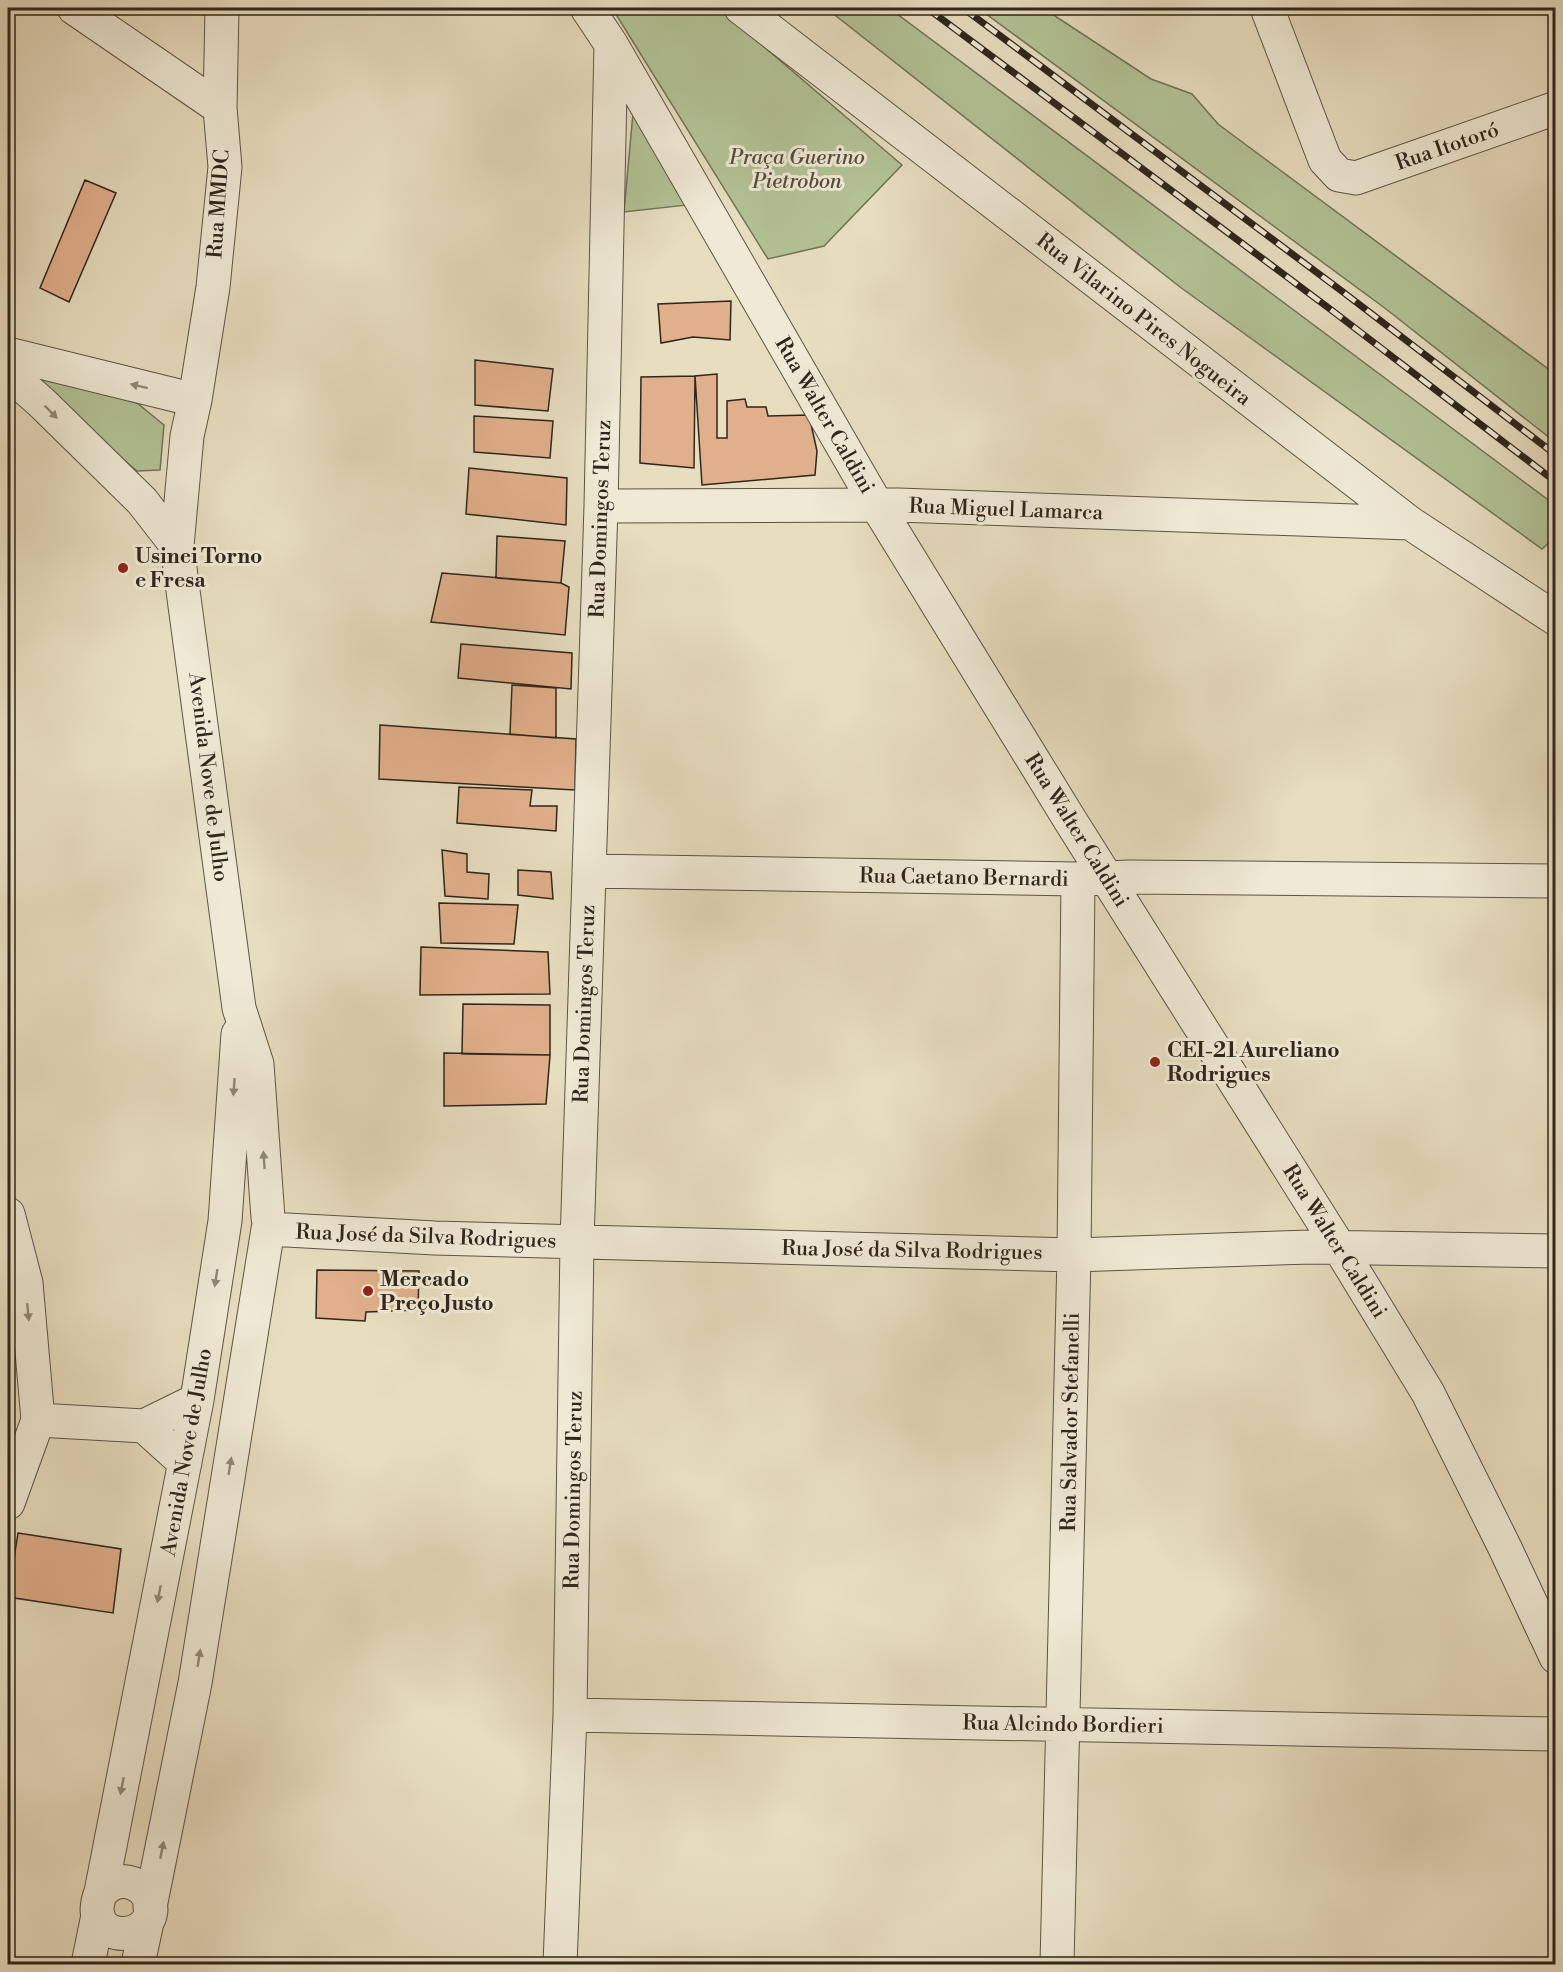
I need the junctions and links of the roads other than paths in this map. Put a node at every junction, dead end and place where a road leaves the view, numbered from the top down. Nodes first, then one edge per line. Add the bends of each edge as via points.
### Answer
1 (75, 8) edge
2 (222, 8) edge
3 (587, 8) edge
4 (741, 8) edge
5 (1267, 8) edge
6 (611, 44) junction
7 (220, 108) junction
8 (1556, 108) edge
9 (8, 354) edge
10 (8, 373) edge
11 (195, 400) junction
12 (876, 504) junction
13 (601, 506) junction
14 (1410, 523) junction
15 (177, 546) junction
16 (1556, 619) edge
17 (588, 871) junction
18 (1092, 878) junction
19 (1556, 881) edge
20 (239, 1008) junction
21 (8, 1214) edge
22 (225, 1221) junction
23 (268, 1223) junction
24 (576, 1242) junction
25 (1339, 1247) junction
26 (1556, 1251) edge
27 (1074, 1255) junction
28 (197, 1400) junction
29 (38, 1420) junction
30 (144, 1426) junction
31 (185, 1463) junction
32 (8, 1503) edge
33 (1556, 1658) edge
34 (570, 1715) junction
35 (1062, 1724) junction
36 (1556, 1734) edge
37 (100, 1904) junction
38 (148, 1915) junction
39 (88, 1965) edge
40 (138, 1965) edge
41 (560, 1965) edge
42 (1057, 1965) edge

1 - 7 street
2 - 7 street, Rua MMDC
3 - 6 street, Rua Walter Caldini
4 - 14 street, Rua Vilarino Pires Nogueira
5 - 8 street, Rua Itotoró via 1325,160 1339,175 1356,178
6 - 12 street, Rua Walter Caldini
6 - 13 street, Rua Domingos Teruz
7 - 11 street, Rua MMDC via 225,167 213,287
11 -> 9 street
10 -> 15 street via 142,501
11 - 15 street, Avenida Nove de Julho via 187,436
12 - 13 street, Rua Miguel Lamarca
12 - 14 street, Rua Miguel Lamarca
12 - 18 street, Rua Walter Caldini
13 - 17 street, Rua Domingos Teruz
14 - 16 street, Rua Vilarino Pires Nogueira
15 - 20 street, Avenida Nove de Julho
17 - 18 street, Rua Caetano Bernardi
17 - 24 street, Rua Domingos Teruz
18 - 19 street, Rua Caetano Bernardi
18 - 25 street, Rua Walter Caldini
18 - 27 street, Rua Salvador Stefanelli
20 -> 22 street, Avenida Nove de Julho
23 -> 20 street, Avenida Nove de Julho via 257,1064
21 -> 29 street via 26,1283
22 - 23 street via 230,1210 240,1203 252,1202 262,1208
22 -> 28 street, Avenida Nove de Julho
23 - 24 street, Rua José da Silva Rodrigues via 435,1238
38 -> 23 street, Avenida Nove de Julho via 195,1683
24 - 27 street, Rua José da Silva Rodrigues
24 - 34 street, Rua Domingos Teruz
25 - 26 street, Rua José da Silva Rodrigues
25 - 27 street, Rua José da Silva Rodrigues
25 - 33 street, Rua Walter Caldini via 1428,1393
27 - 35 street, Rua Salvador Stefanelli
28 - 30 street
28 - 31 street, Avenida Nove de Julho
29 - 30 street
29 - 32 street
30 - 31 street
31 -> 37 street, Avenida Nove de Julho
34 - 35 street, Rua Alcindo Bordieri
34 - 41 street, Rua Domingos Teruz
35 - 36 street, Rua Alcindo Bordieri
35 - 42 street, Rua Salvador Stefanelli
37 - 38 street via 104,1926 113,1933 137,1932
37 - 38 street via 112,1884 126,1881 148,1895
37 - 39 street, Avenida Nove de Julho
38 - 40 street, Avenida Nove de Julho

